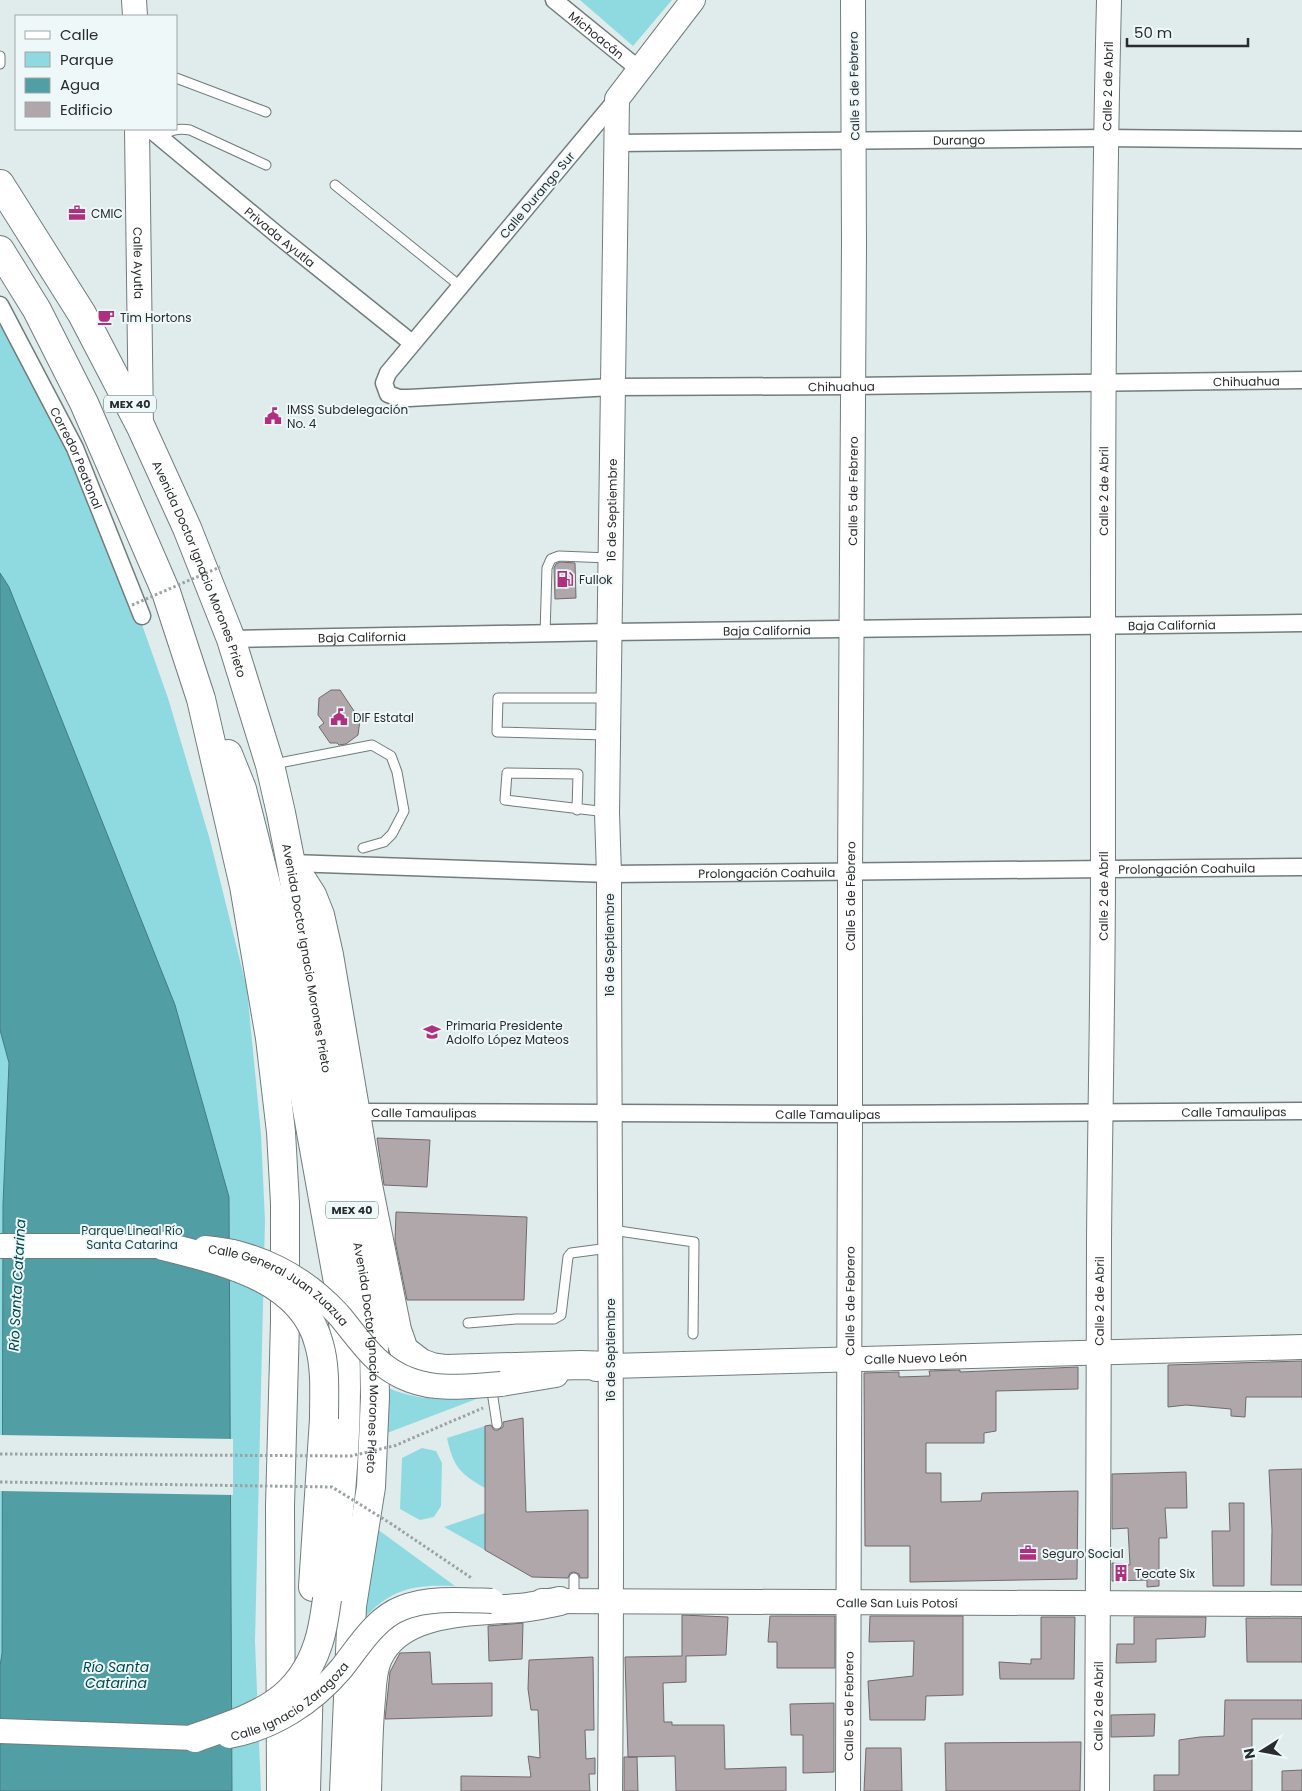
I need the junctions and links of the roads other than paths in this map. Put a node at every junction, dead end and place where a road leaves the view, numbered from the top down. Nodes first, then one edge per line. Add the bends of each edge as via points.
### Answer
1 (134, 0) edge
2 (554, 0) edge
3 (693, 0) edge
4 (853, 0) edge
5 (1108, 0) edge
6 (135, 15) edge
7 (0, 56) edge
8 (0, 64) edge
9 (640, 70) junction
10 (178, 79) edge
11 (617, 99) junction
12 (266, 112) dead end
13 (178, 128) edge
14 (137, 130) edge
15 (172, 130) edge
16 (155, 133) edge
17 (1105, 138) junction
18 (1302, 140) edge
19 (854, 141) junction
20 (615, 143) junction
21 (266, 165) dead end
22 (0, 184) edge
23 (335, 185) dead end
24 (0, 250) edge
25 (460, 286) junction
26 (0, 305) edge
27 (412, 343) junction
28 (1302, 380) edge
29 (1104, 382) junction
30 (853, 386) junction
31 (612, 387) junction
32 (385, 389) joint
33 (142, 428) junction
34 (611, 558) junction
35 (137, 611) road end
36 (1302, 623) edge
37 (1102, 626) junction
38 (852, 629) junction
39 (610, 632) junction
40 (545, 634) junction
41 (232, 639) junction
42 (610, 698) junction
43 (201, 699) junction
44 (609, 735) junction
45 (270, 765) junction
46 (577, 810) junction
47 (607, 812) junction
48 (363, 848) dead end
49 (292, 866) junction
50 (1302, 868) edge
51 (1103, 871) junction
52 (850, 873) junction
53 (609, 874) junction
54 (1302, 1111) edge
55 (356, 1112) junction
56 (1100, 1112) junction
57 (609, 1113) junction
58 (850, 1114) junction
59 (610, 1239) junction
60 (0, 1246) edge
61 (163, 1246) junction
62 (468, 1323) dead end
63 (694, 1334) dead end
64 (1302, 1347) edge
65 (1098, 1353) junction
66 (850, 1360) junction
67 (611, 1366) junction
68 (496, 1384) junction
69 (497, 1424) dead end
70 (574, 1578) dead end
71 (492, 1601) joint
72 (567, 1601) junction
73 (611, 1602) junction
74 (848, 1602) junction
75 (1099, 1604) junction
76 (1302, 1604) edge
77 (0, 1731) edge
78 (195, 1738) junction
79 (281, 1791) edge
80 (306, 1791) edge
81 (344, 1791) edge
82 (367, 1791) edge
83 (610, 1791) edge
84 (848, 1791) edge
85 (1097, 1791) edge

1 - 6 street
2 - 9 street, Michoacán
3 - 9 street, Calle Durango Sur
4 - 19 street, Calle 5 de Febrero
5 - 17 street, Calle 2 de Abril
7 - 8 lane
9 - 11 street, Calle Durango Sur
10 - 12 lane
11 - 20 street, 16 de Septiembre
11 - 25 street, Calle Durango Sur
13 - 21 lane via 190,130
14 - 33 street, Calle Ayutla
15 - 16 lane
16 - 27 street, Privada Ayutla
17 - 18 street, Durango
17 - 19 street, Durango
17 - 29 street, Calle 2 de Abril
19 - 20 street, Durango
19 - 30 street, Calle 5 de Febrero
20 - 31 street, 16 de Septiembre
22 - 33 highway, Avenida Doctor Ignacio Morones Prieto / MEX 40 via 82,314
23 - 25 lane
24 - 43 highway, MEX 40 via 41,318 94,423 166,592
25 - 27 street, Calle Durango Sur
26 - 35 street, Corredor Peatonal via 75,448
27 - 32 street, Calle Durango Sur via 385,378
28 - 29 street, Chihuahua
29 - 30 street, Chihuahua
29 - 37 street, Calle 2 de Abril
30 - 31 street, Chihuahua
30 - 38 street, Calle 5 de Febrero
31 - 32 street, Chihuahua via 409,398 393,396
31 - 34 street, 16 de Septiembre
33 - 41 highway, Avenida Doctor Ignacio Morones Prieto / MEX 40
34 - 39 street, 16 de Septiembre
34 - 40 lane via 559,556 551,560
36 - 37 street, Baja California
37 - 38 street, Baja California
37 - 51 street, Calle 2 de Abril
38 - 39 street, Baja California
38 - 52 street, Calle 5 de Febrero
39 - 40 street, Baja California
39 - 42 street, 16 de Septiembre
40 - 41 street, Baja California
41 - 45 highway, Avenida Doctor Ignacio Morones Prieto / MEX 40
42 - 44 street, 16 de Septiembre
42 - 44 lane via 498,698 496,732
43 - 78 highway, bridge via 225,745 242,789 268,892 339,1288 345,1344 345,1434 339,1520 319,1642 312,1662 284,1697 265,1711
43 - 79 highway, MEX 40 via 244,886 270,1038 281,1132 285,1202 285,1322 280,1516
44 - 47 street, 16 de Septiembre
45 - 48 lane via 372,745 391,756 398,772 404,811 388,838
45 - 49 highway, Avenida Doctor Ignacio Morones Prieto / MEX 40
46 - 46 lane via 506,800 507,773 578,774
46 - 47 lane
47 - 53 street, 16 de Septiembre
49 - 53 street, Prolongación Coahuila
49 - 55 highway via 312,895 320,915
49 - 81 highway, Avenida Doctor Ignacio Morones Prieto / MEX 40 via 365,1279 374,1348 371,1487 352,1606
50 - 51 street, Prolongación Coahuila
51 - 52 street, Prolongación Coahuila
51 - 56 street, Calle 2 de Abril
52 - 53 street, Prolongación Coahuila
52 - 58 street, Calle 5 de Febrero
53 - 57 street, 16 de Septiembre
54 - 56 street, Calle Tamaulipas
55 - 57 street, Calle Tamaulipas
55 - 67 highway via 396,1330 404,1350 421,1363 446,1369
56 - 58 street, Calle Tamaulipas
56 - 65 street, Calle 2 de Abril
57 - 58 street, Calle Tamaulipas
57 - 59 street, 16 de Septiembre
58 - 66 street, Calle 5 de Febrero
59 - 62 lane via 571,1252 561,1315 554,1319
59 - 63 lane via 694,1242
59 - 67 street, 16 de Septiembre
60 - 61 street, Calle General Juan Zuazua
61 - 68 street, Calle General Juan Zuazua, bridge via 220,1249 245,1254 288,1273 324,1300 374,1358 390,1371 410,1380 450,1387
61 - 80 highway, bridge via 224,1263 270,1283 303,1310 319,1344 323,1362 324,1419 310,1636
64 - 65 street, Calle Nuevo León
65 - 66 street, Calle Nuevo León
65 - 75 street, Calle 2 de Abril
66 - 67 street, Calle Nuevo León
66 - 74 street, Calle 5 de Febrero
67 - 68 street, Calle Nuevo León
67 - 73 street, 16 de Septiembre
68 - 69 lane
70 - 72 lane
71 - 72 street, Calle San Luis Potosí
71 - 78 street, Calle Ignacio Zaragoza, bridge via 432,1601 401,1608 365,1638 331,1680 292,1712 243,1734
72 - 73 street, Calle San Luis Potosí
72 - 82 highway via 447,1615 425,1620 395,1635 378,1658 374,1672 368,1724
73 - 74 street, Calle San Luis Potosí
73 - 83 street, 16 de Septiembre
74 - 75 street, Calle San Luis Potosí
74 - 84 street, Calle 5 de Febrero
75 - 76 street, Calle San Luis Potosí
75 - 85 street, Calle 2 de Abril
77 - 78 street, Calle Ignacio Zaragoza

